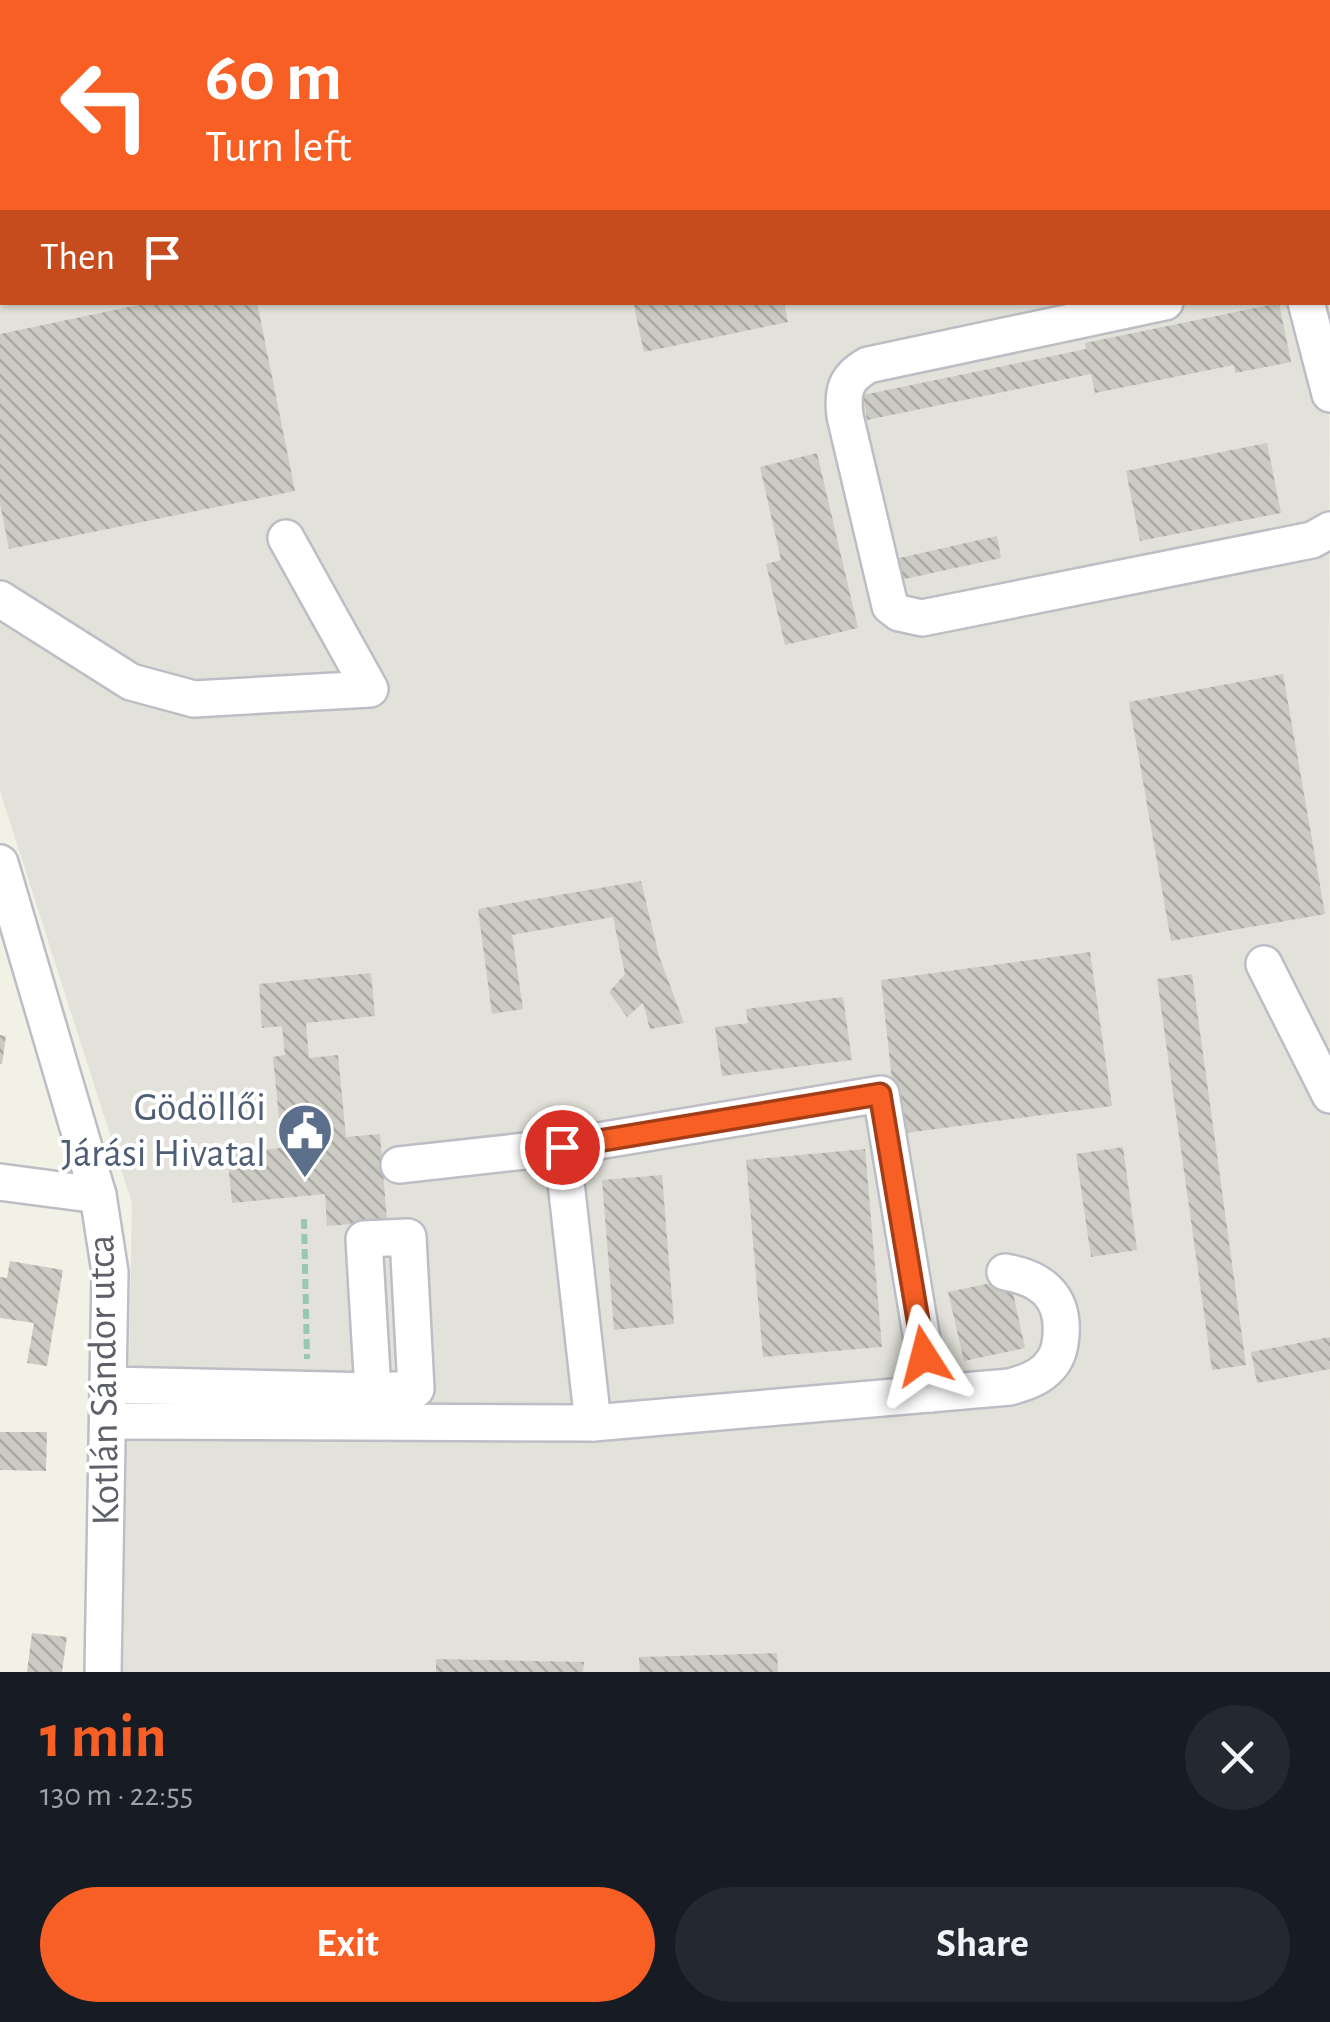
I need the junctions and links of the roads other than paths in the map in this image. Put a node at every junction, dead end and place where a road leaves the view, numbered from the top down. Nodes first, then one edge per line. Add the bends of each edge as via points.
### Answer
1 (1151, 305) edge
2 (1307, 305) edge
3 (1330, 394) edge
4 (1330, 530) edge
5 (286, 538) dead end
6 (0, 599) edge
7 (0, 863) edge
8 (1264, 964) dead end
9 (1330, 1094) edge
10 (562, 1147) junction
11 (399, 1165) dead end
12 (0, 1182) edge
13 (98, 1195) junction
14 (1005, 1272) dead end
15 (109, 1385) junction
16 (373, 1391) dead end
17 (931, 1394) junction
18 (109, 1421) junction
19 (593, 1423) junction
20 (103, 1672) edge

1 - 4 street via 854,373 845,384 845,416 890,606 922,618 1312,540
2 - 3 street
5 - 6 street via 370,689 194,700 132,682
7 - 13 street, Kotlán Sándor utca
8 - 9 street
10 - 11 street
10 - 17 street via 880,1094
10 - 19 street
12 - 13 street
13 - 15 street, Kotlán Sándor utca via 110,1272
14 - 17 street via 1026,1276 1054,1295 1060,1352 1035,1379
15 - 16 street
15 - 18 street, Kotlán Sándor utca
17 - 19 street
18 - 19 street
18 - 20 street, Kotlán Sándor utca

